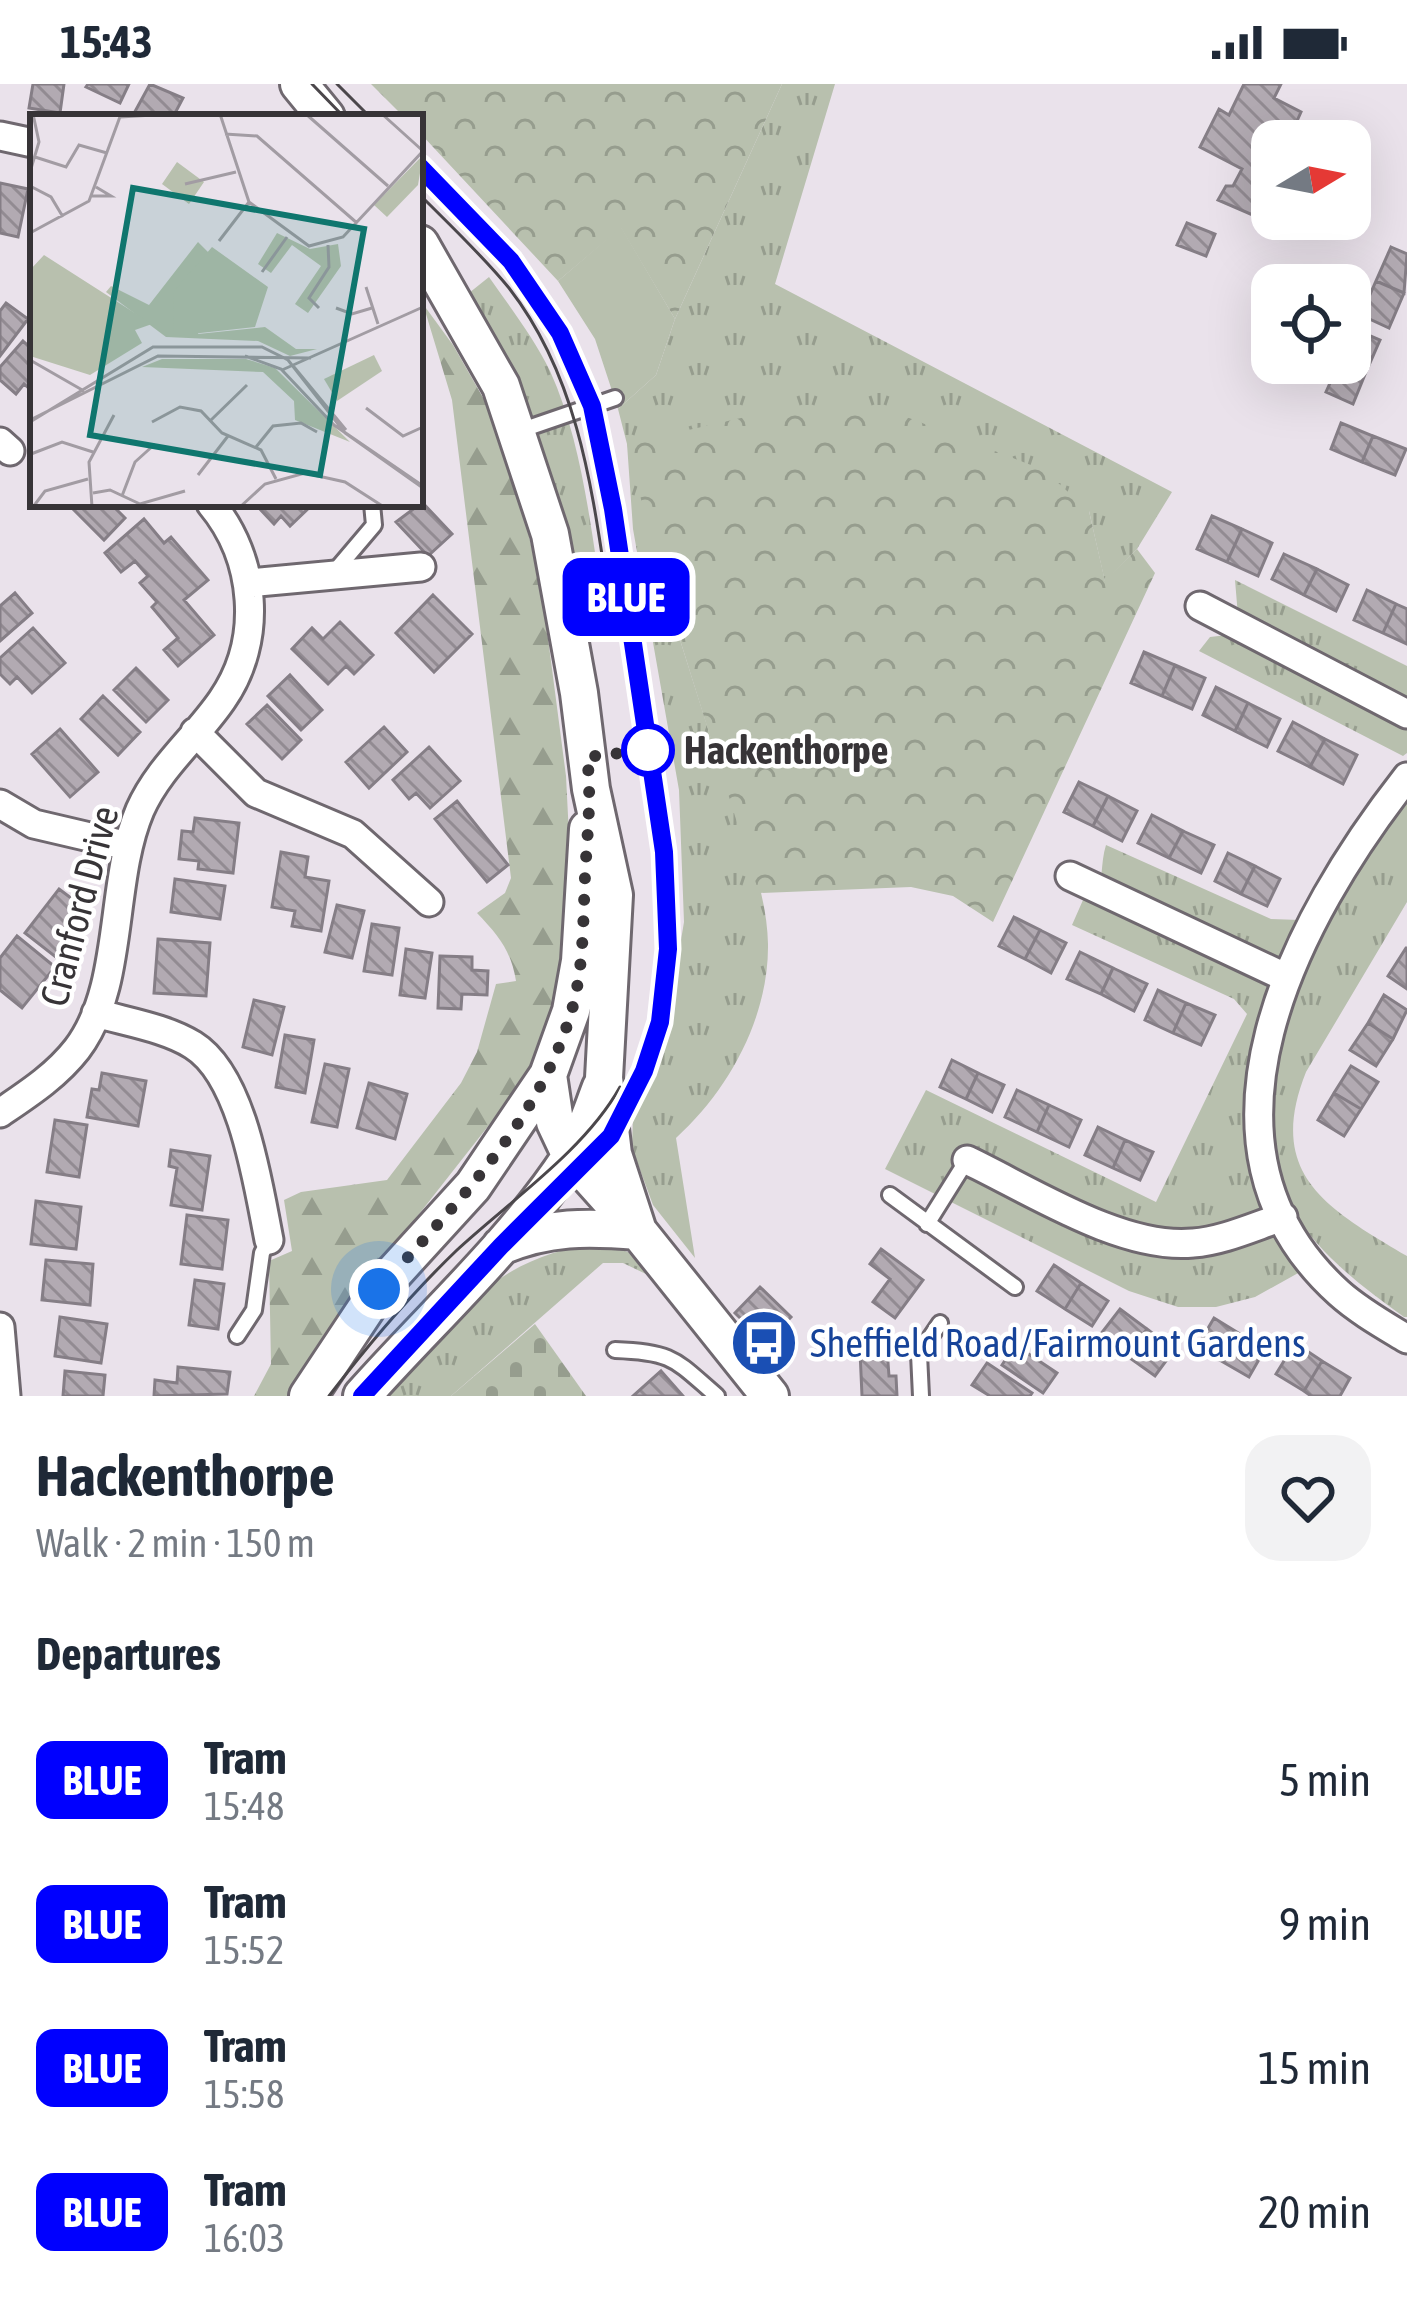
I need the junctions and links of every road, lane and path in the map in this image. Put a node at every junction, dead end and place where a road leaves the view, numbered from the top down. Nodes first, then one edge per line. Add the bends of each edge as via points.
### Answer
1 (299, 84) edge
2 (324, 114) edge
3 (0, 136) edge
4 (30, 142) edge
5 (423, 249) edge
6 (614, 398) dead end
7 (519, 431) junction
8 (213, 507) edge
9 (372, 507) edge
10 (421, 567) dead end
11 (332, 575) junction
12 (249, 583) junction
13 (1200, 605) dead end
14 (1407, 714) edge
15 (195, 732) junction
16 (1407, 777) edge
17 (591, 789) junction
18 (0, 804) edge
19 (128, 846) junction
20 (1070, 875) dead end
21 (429, 902) dead end
22 (1287, 978) junction
23 (96, 1012) junction
24 (551, 1067) junction
25 (0, 1113) edge
26 (582, 1144) junction
27 (967, 1160) joint
28 (473, 1186) junction
29 (890, 1195) dead end
30 (1283, 1217) junction
31 (927, 1224) junction
32 (638, 1231) junction
33 (269, 1240) joint
34 (501, 1246) junction
35 (1015, 1287) dead end
36 (940, 1323) dead end
37 (0, 1328) edge
38 (237, 1336) dead end
39 (1407, 1339) edge
40 (615, 1350) dead end
41 (768, 1395) edge
42 (6, 1396) edge
43 (308, 1396) edge
44 (362, 1396) edge
45 (717, 1396) edge
46 (921, 1396) edge

1 - 2 street
3 - 4 street
5 - 7 street via 485,352
6 - 7 lane
7 - 17 street via 550,534
8 - 12 street, Cranford Drive via 243,554
9 - 11 lane via 374,525
10 - 11 street
11 - 12 street
12 - 15 street, Cranford Drive via 237,674
13 - 14 street
15 - 19 street, Cranford Drive via 156,782
15 - 21 street via 256,793 353,834
16 - 22 street via 1369,826
17 - 24 street via 580,962
17 - 26 street via 614,895 604,1078
18 - 19 street via 34,824
19 - 23 street, Cranford Drive
20 - 22 street
22 - 30 street via 1260,1066 1256,1109 1261,1155
23 - 25 street, Cranford Drive via 58,1071
23 - 33 street via 189,1042 218,1066
24 - 26 street
24 - 28 street
26 - 28 street
26 - 32 street
26 - 34 street
27 - 30 street via 1162,1244 1197,1243
27 - 31 lane
28 - 43 street via 379,1289
29 - 31 lane
30 - 39 street via 1339,1293
31 - 35 lane
32 - 34 street via 557,1228
32 - 41 street
33 - 38 lane via 254,1310
34 - 44 street
36 - 46 lane via 919,1354
37 - 42 street
40 - 45 lane via 667,1355

